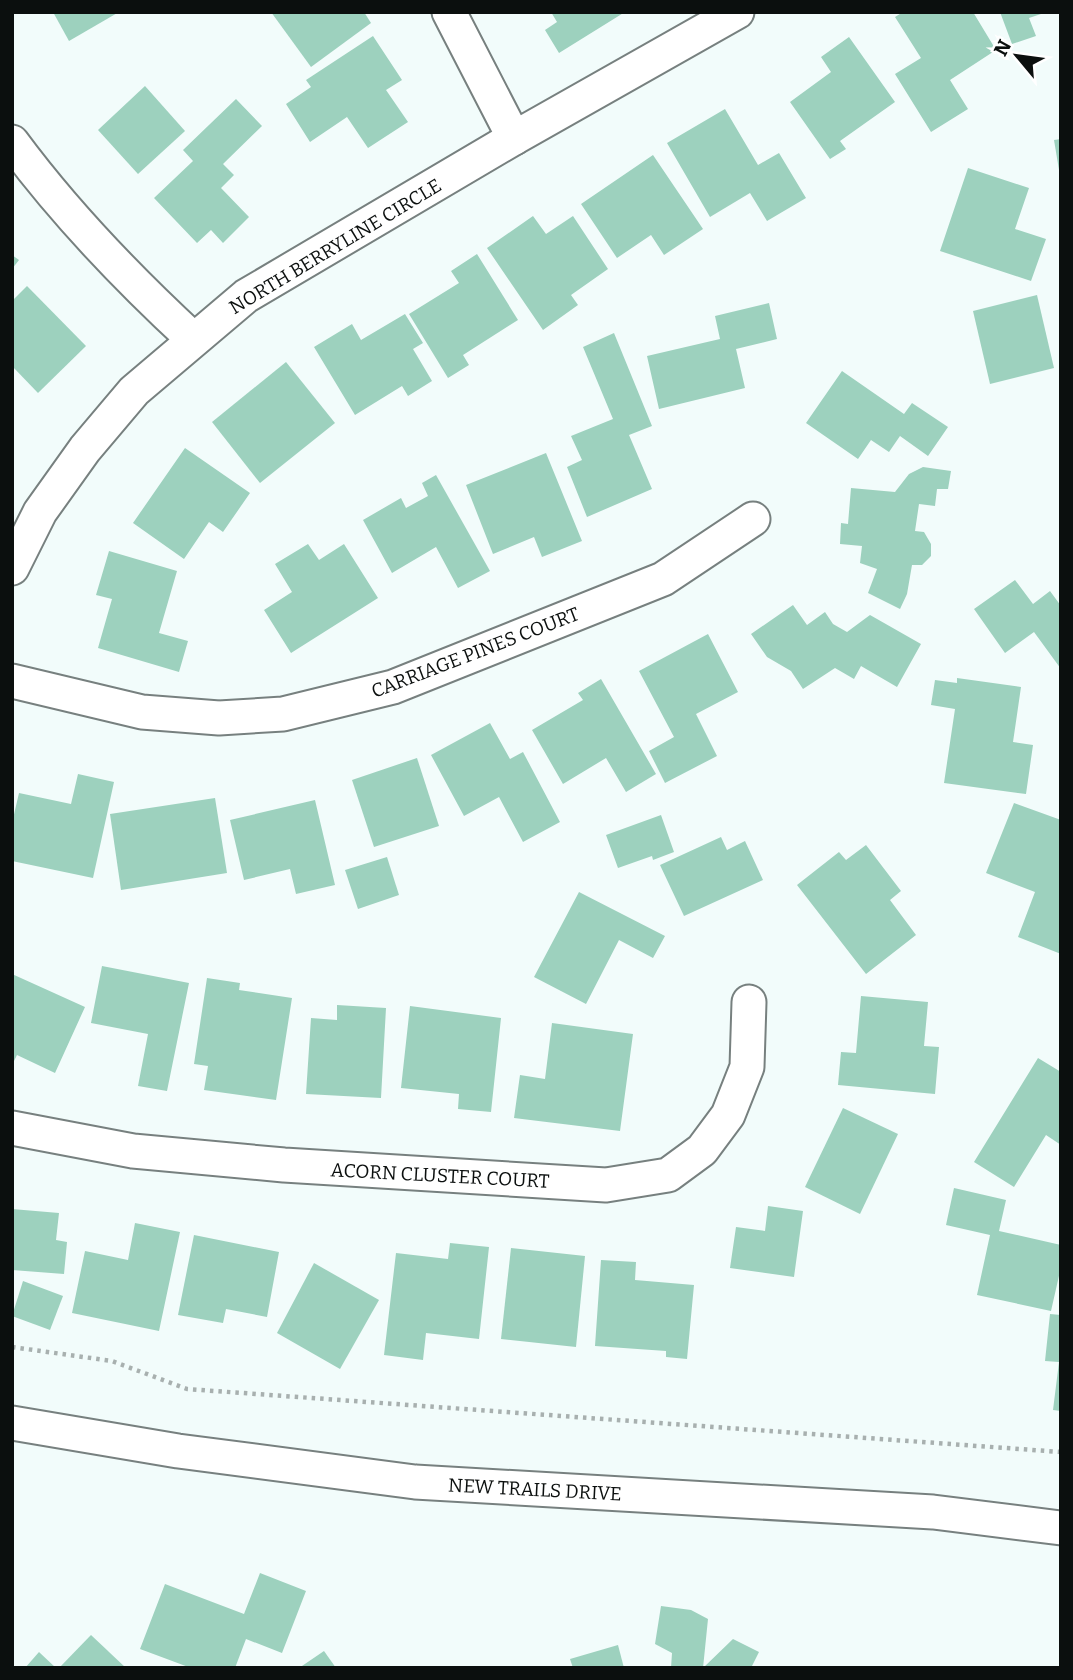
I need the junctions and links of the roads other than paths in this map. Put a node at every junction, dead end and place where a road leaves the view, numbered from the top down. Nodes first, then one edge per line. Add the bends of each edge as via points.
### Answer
1 (449, 12) edge
2 (737, 12) edge
3 (514, 138) junction
4 (12, 142) edge
5 (193, 339) junction
6 (753, 519) dead end
7 (12, 568) edge
8 (12, 681) edge
9 (749, 1002) dead end
10 (12, 1128) edge
11 (12, 1423) edge
12 (1061, 1528) edge

1 - 3 street
2 - 3 street, NORTH BERRYLINE CIRCLE
3 - 5 street, NORTH BERRYLINE CIRCLE via 246,296
4 - 5 street via 134,285
5 - 7 street, NORTH BERRYLINE CIRCLE via 134,391 85,449 40,512
6 - 8 street, CARRIAGE PINES COURT via 663,579 393,687 283,714 219,718 142,712
9 - 10 street, ACORN CLUSTER COURT via 747,1067 728,1115 702,1150 668,1175 606,1185 284,1166 133,1151
11 - 12 street, NEW TRAILS DRIVE via 178,1451 415,1482 933,1512

